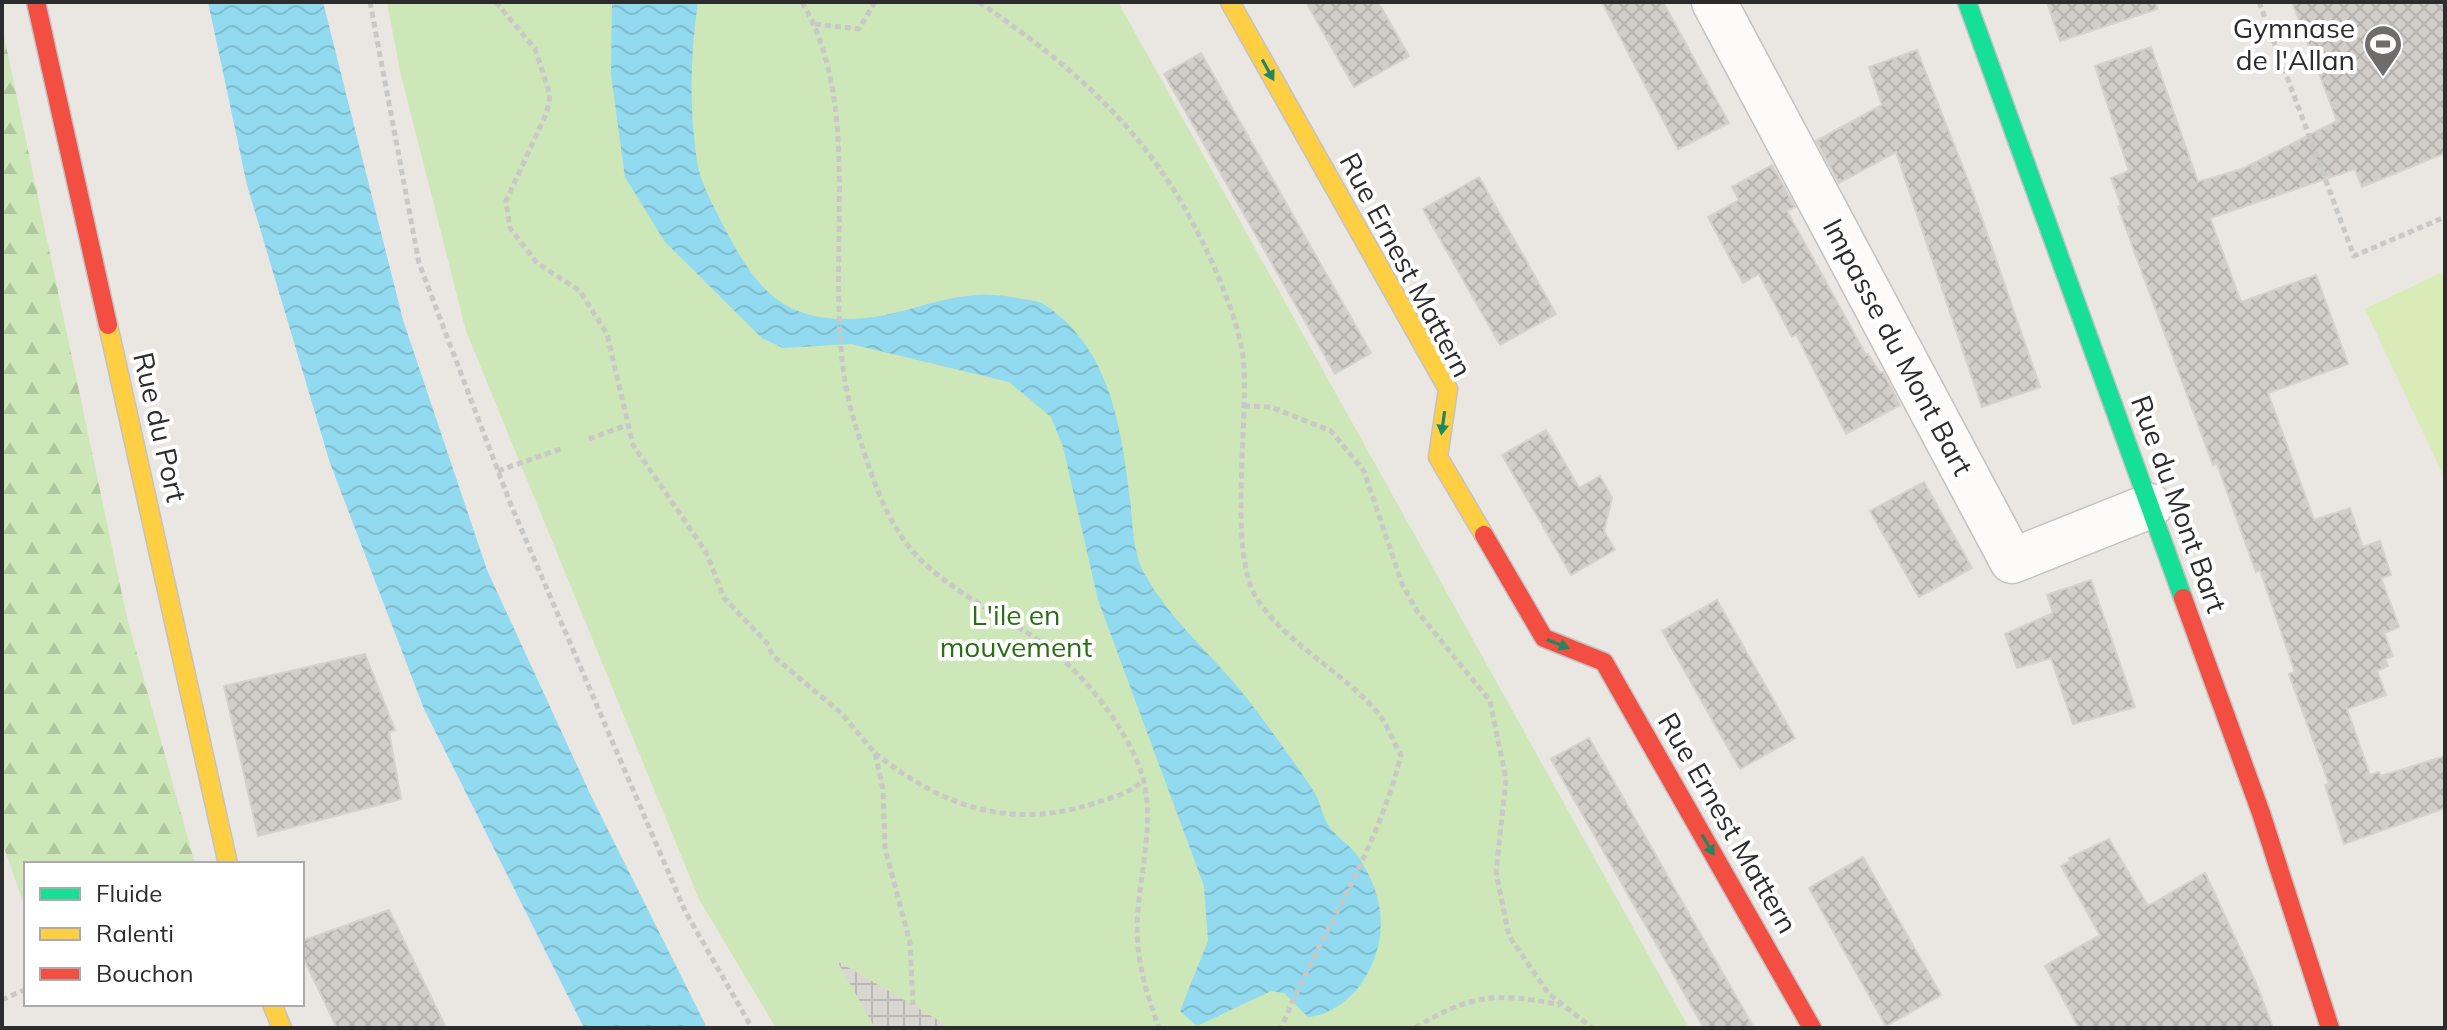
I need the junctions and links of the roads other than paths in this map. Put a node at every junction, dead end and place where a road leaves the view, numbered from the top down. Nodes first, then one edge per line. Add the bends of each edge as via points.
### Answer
1 (36, 2) edge
2 (1230, 2) edge
3 (1714, 2) edge
4 (1967, 2) edge
5 (2150, 506) junction
6 (228, 862) edge
7 (273, 1006) edge
8 (282, 1028) edge
9 (1812, 1028) edge
10 (2330, 1028) edge

1 - 6 street, Rue du Port
2 -> 9 street, Rue Ernest Mattern via 1448,389 1438,457 1544,638 1604,662
3 - 5 street, Impasse du Mont Bart via 2012,561
4 - 5 street, Rue du Mont Bart
5 - 10 street, Rue du Mont Bart via 2261,813
7 - 8 street

